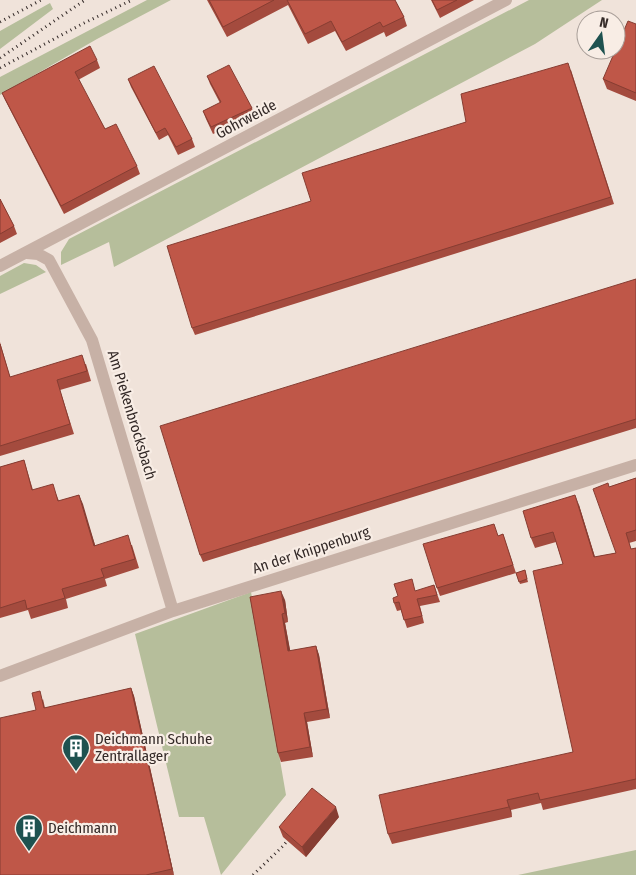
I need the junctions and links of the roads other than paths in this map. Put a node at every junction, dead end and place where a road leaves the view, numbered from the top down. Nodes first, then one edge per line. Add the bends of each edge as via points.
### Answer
1 (506, 0) edge
2 (27, 253) junction
3 (0, 266) edge
4 (636, 465) edge
5 (173, 610) junction
6 (0, 676) edge

1 - 2 street, Gohrweide
2 - 3 street, Gohrweide
2 - 5 street, Am Piekenbrocksbach via 49,260 92,340
4 - 5 street, An der Knippenburg
5 - 6 street, An der Knippenburg

